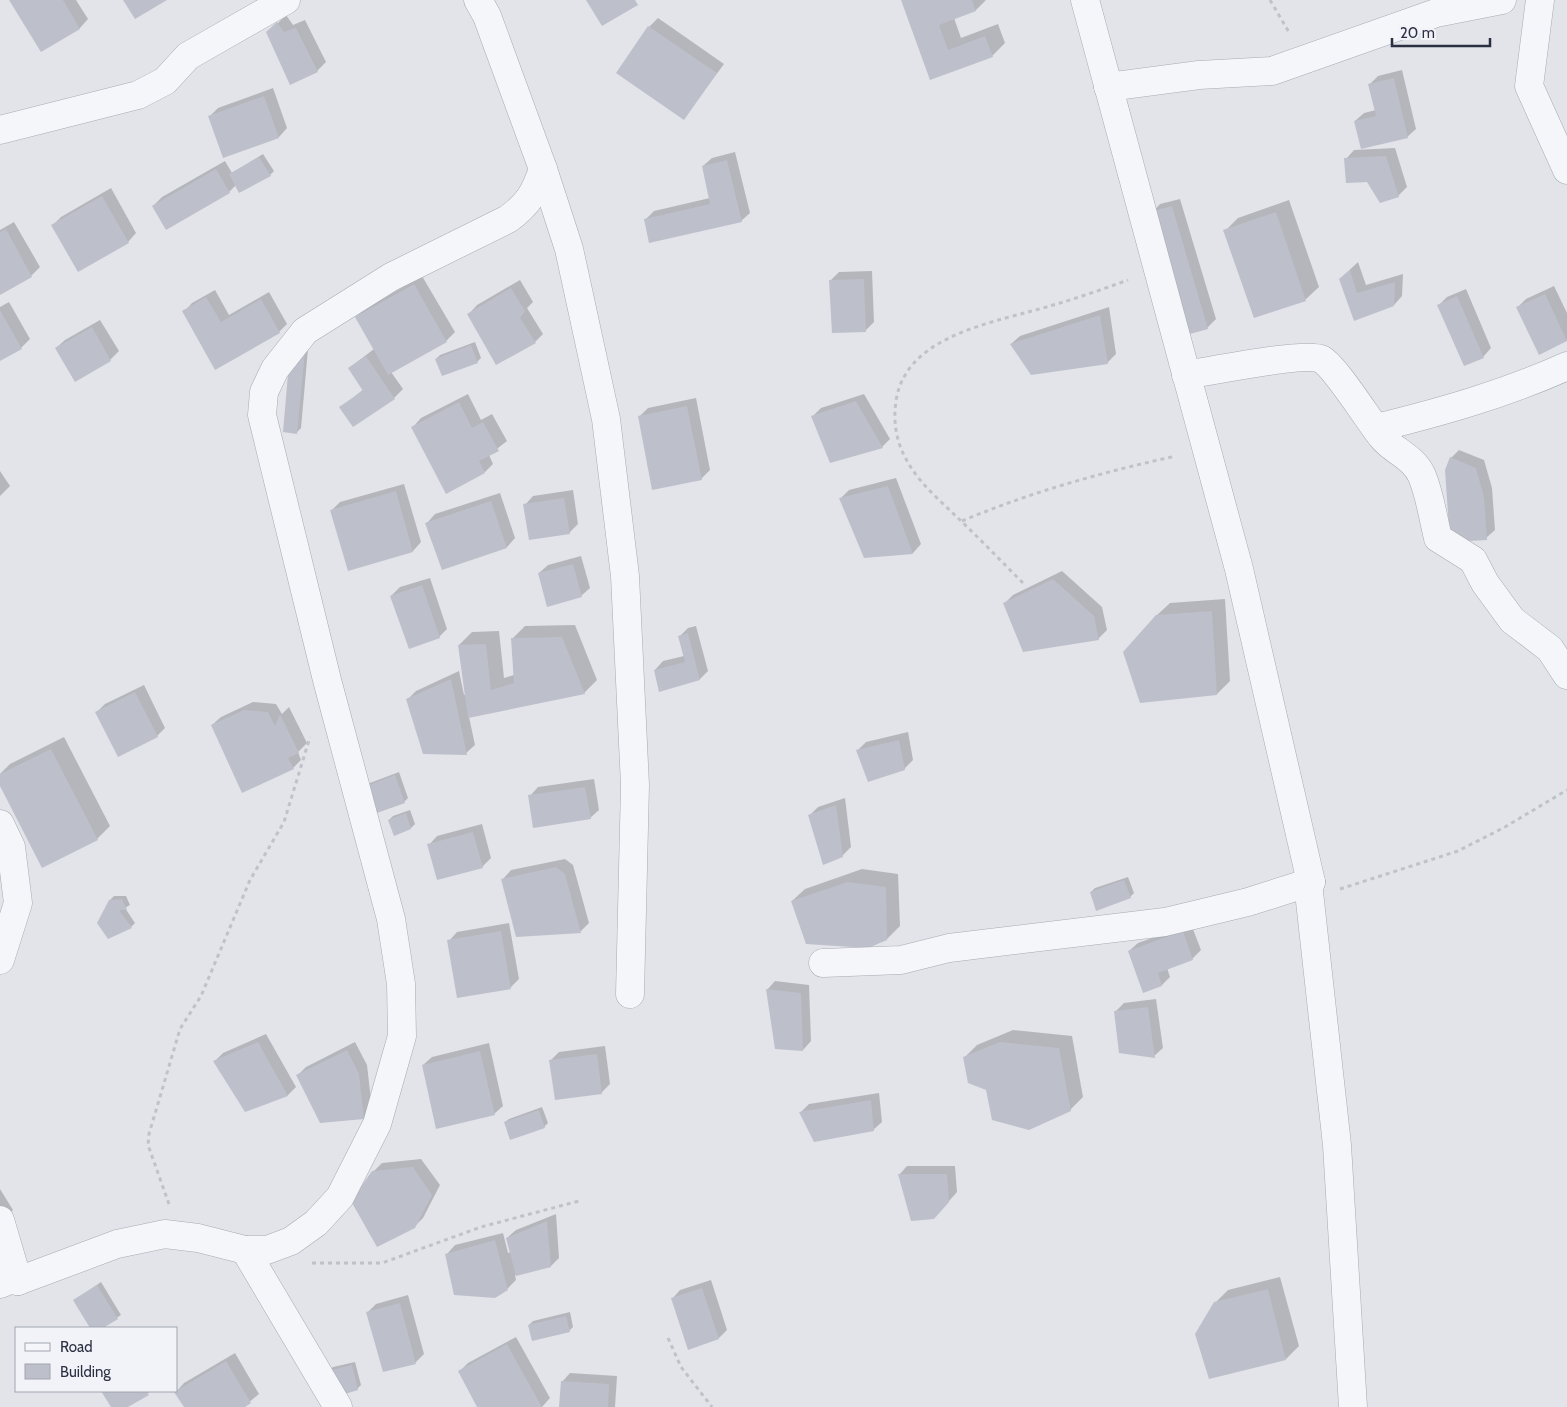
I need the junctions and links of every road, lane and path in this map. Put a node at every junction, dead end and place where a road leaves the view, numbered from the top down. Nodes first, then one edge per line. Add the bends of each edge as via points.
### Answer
1 (286, 0) edge
2 (478, 0) edge
3 (1085, 0) edge
4 (1502, 0) edge
5 (1540, 0) edge
6 (1108, 87) junction
7 (0, 130) edge
8 (543, 168) junction
9 (1567, 170) edge
10 (1157, 270) junction
11 (1567, 366) edge
12 (1186, 375) junction
13 (1376, 428) junction
14 (1206, 449) junction
15 (962, 521) junction
16 (1022, 582) dead end
17 (1567, 675) edge
18 (312, 729) dead end
19 (1567, 790) edge
20 (0, 824) edge
21 (1310, 890) junction
22 (0, 960) edge
23 (823, 964) dead end
24 (630, 994) dead end
25 (579, 1201) dead end
26 (0, 1220) edge
27 (165, 1234) junction
28 (245, 1250) junction
29 (310, 1263) dead end
30 (9, 1283) edge
31 (668, 1338) dead end
32 (338, 1407) edge
33 (712, 1407) edge
34 (1353, 1407) edge

1 - 7 street via 188,56 165,81 138,96
2 - 8 street via 487,16
3 - 6 street
4 - 6 street via 1436,13 1272,71 1199,75
5 - 9 street via 1528,86
6 - 10 street
8 - 24 street via 569,249 606,419 625,576 635,785
8 - 28 street via 535,193 508,219 392,277 305,331 275,369 264,392 262,416 327,680 391,919 401,984 402,1036 377,1124 340,1197 316,1223 291,1241 267,1250
10 - 12 street
10 - 15 path via 1053,305 970,328 923,353 909,368 898,385 894,412 896,437 906,460 926,486
11 - 13 street via 1525,385
12 - 13 street via 1313,357 1322,360 1340,378
12 - 14 street
13 - 17 street via 1383,439 1406,455 1422,474 1438,538 1473,560 1512,620 1550,650
14 - 15 path via 1096,474
14 - 21 street via 1239,569
15 - 16 path
18 - 27 path via 284,822 250,880 201,996 180,1029 149,1134 148,1145 169,1206
19 - 21 path via 1458,851 1364,883
20 - 22 street via 12,847 18,902
21 - 23 street via 1165,922 949,948 901,960
21 - 34 street via 1337,1145
25 - 29 path via 480,1227 382,1263
26 - 30 street
27 - 28 street via 198,1238
27 - 30 street via 116,1244
28 - 32 street
31 - 33 path via 681,1367

